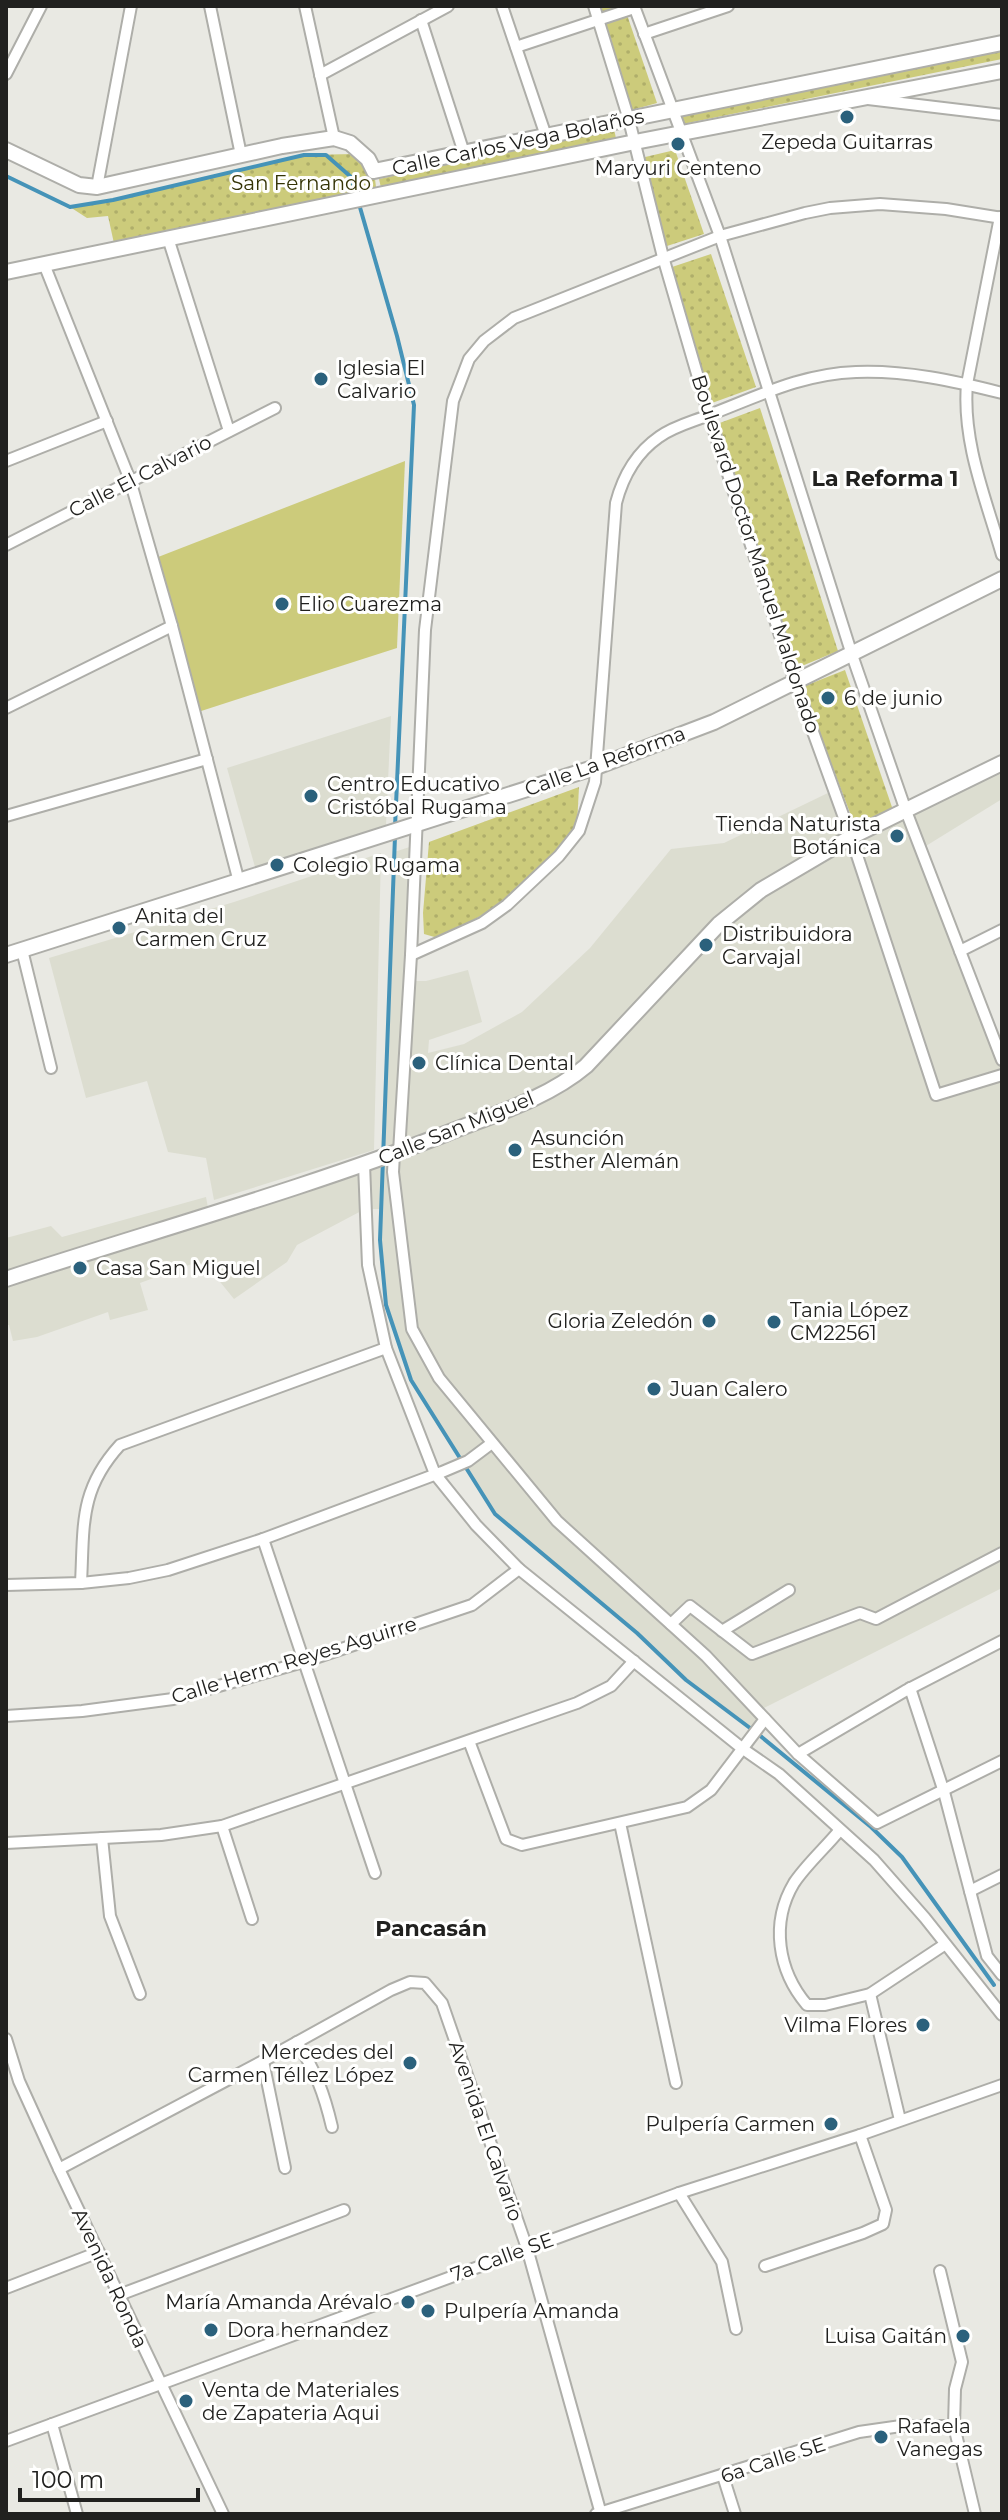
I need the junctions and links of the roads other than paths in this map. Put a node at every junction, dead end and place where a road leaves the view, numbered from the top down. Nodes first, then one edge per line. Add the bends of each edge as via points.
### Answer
1 (41, 6) edge
2 (131, 6) edge
3 (210, 6) edge
4 (305, 6) edge
5 (448, 6) edge
6 (502, 6) edge
7 (594, 6) edge
8 (728, 6) edge
9 (634, 7) edge
10 (598, 19) junction
11 (421, 20) junction
12 (644, 34) junction
13 (1002, 43) edge
14 (516, 47) junction
15 (1002, 71) edge
16 (6, 74) edge
17 (320, 75) junction
18 (859, 98) junction
19 (673, 110) junction
20 (1002, 115) edge
21 (629, 120) junction
22 (681, 133) junction
23 (546, 136) junction
24 (334, 138) junction
25 (635, 142) junction
26 (6, 150) edge
27 (464, 153) junction
28 (241, 155) junction
29 (374, 171) junction
30 (97, 187) junction
31 (372, 196) junction
32 (1001, 218) edge
33 (720, 236) junction
34 (168, 238) junction
35 (663, 257) junction
36 (44, 264) junction
37 (6, 272) edge
38 (967, 384) junction
39 (767, 390) junction
40 (1002, 393) edge
41 (275, 408) dead end
42 (709, 415) junction
43 (107, 421) junction
44 (229, 431) junction
45 (6, 461) edge
46 (130, 480) junction
47 (6, 545) edge
48 (1002, 555) edge
49 (1002, 579) edge
50 (172, 626) junction
51 (852, 655) junction
52 (795, 682) junction
53 (6, 708) edge
54 (207, 759) junction
55 (596, 767) junction
56 (1001, 768) edge
57 (906, 811) junction
58 (6, 816) edge
59 (414, 826) junction
60 (851, 837) junction
61 (239, 882) junction
62 (1002, 930) edge
63 (22, 950) junction
64 (960, 951) junction
65 (6, 955) edge
66 (411, 955) junction
67 (1002, 1060) edge
68 (51, 1068) dead end
69 (1002, 1075) edge
70 (394, 1154) junction
71 (366, 1164) junction
72 (6, 1279) edge
73 (386, 1348) junction
74 (490, 1445) junction
75 (438, 1473) junction
76 (263, 1539) junction
77 (1002, 1553) edge
78 (519, 1569) junction
79 (81, 1583) junction
80 (6, 1585) edge
81 (789, 1590) dead end
82 (671, 1624) junction
83 (722, 1631) junction
84 (1002, 1641) edge
85 (634, 1661) junction
86 (303, 1662) junction
87 (910, 1688) junction
88 (6, 1716) edge
89 (762, 1722) junction
90 (469, 1741) junction
91 (743, 1749) junction
92 (798, 1754) junction
93 (1002, 1761) edge
94 (346, 1785) junction
95 (944, 1792) junction
96 (620, 1823) junction
97 (222, 1826) junction
98 (839, 1831) junction
99 (102, 1838) junction
100 (6, 1843) edge
101 (375, 1873) dead end
102 (1002, 1875) edge
103 (970, 1891) junction
104 (252, 1919) dead end
105 (944, 1945) junction
106 (1002, 1975) edge
107 (140, 1994) dead end
108 (870, 1994) junction
109 (1002, 2015) edge
110 (6, 2039) edge
111 (297, 2042) junction
112 (263, 2061) junction
113 (676, 2083) dead end
114 (1002, 2085) edge
115 (900, 2120) junction
116 (332, 2127) dead end
117 (860, 2135) junction
118 (285, 2168) dead end
119 (59, 2169) junction
120 (679, 2193) junction
121 (344, 2210) dead end
122 (527, 2248) junction
123 (99, 2252) junction
124 (765, 2266) dead end
125 (940, 2271) dead end
126 (6, 2288) edge
127 (119, 2295) junction
128 (736, 2329) dead end
129 (160, 2384) junction
130 (52, 2424) junction
131 (954, 2426) junction
132 (6, 2441) edge
133 (723, 2476) junction
134 (599, 2513) edge
135 (77, 2514) edge
136 (223, 2514) edge
137 (735, 2514) edge
138 (975, 2514) edge

1 - 16 street
2 - 30 street
3 - 28 street
4 - 17 street
5 - 11 street
6 - 14 street
7 - 10 street, Boulevard Doctor Manuel Maldonado
8 - 12 street
9 - 10 street
9 - 12 street
10 - 14 street
10 - 21 street, Boulevard Doctor Manuel Maldonado
11 - 17 street
11 - 27 street
12 - 19 street
13 - 19 street, Calle Carlos Vega Bolaños
14 - 23 street
15 - 18 street, Calle Carlos Vega Bolaños
17 - 24 street
18 - 20 street
18 - 22 street, Calle Carlos Vega Bolaños
19 - 21 street, Calle Carlos Vega Bolaños
19 - 22 street
21 - 23 street, Calle Carlos Vega Bolaños
21 - 25 street, Boulevard Doctor Manuel Maldonado
22 - 25 street, Calle Carlos Vega Bolaños
22 - 33 street
23 - 27 street, Calle Carlos Vega Bolaños
24 - 28 street
24 - 29 street, Calle Carlos Vega Bolaños via 350,143
25 - 31 street, Calle Carlos Vega Bolaños
25 - 35 street, Boulevard Doctor Manuel Maldonado
26 - 30 street via 79,185
27 - 29 street, Calle Carlos Vega Bolaños
28 - 30 street
29 - 31 street
31 - 34 street, Calle Carlos Vega Bolaños
32 - 33 street via 946,209 854,205
32 - 38 street
33 - 35 street
33 - 39 street
34 - 36 street, Calle Carlos Vega Bolaños
34 - 44 street
35 - 42 street, Boulevard Doctor Manuel Maldonado
35 - 59 street via 514,318 484,341 463,372 453,401 425,630
36 - 37 street, Calle Carlos Vega Bolaños
36 - 43 street
38 - 39 street via 856,372
38 - 40 street
38 - 48 street via 968,435
39 - 42 street
39 - 51 street
41 - 44 street, Calle El Calvario
42 - 52 street, Boulevard Doctor Manuel Maldonado
42 - 55 street via 659,436 621,483
43 - 45 street
43 - 46 street
44 - 46 street, Calle El Calvario
46 - 47 street, Calle El Calvario
46 - 50 street
49 - 51 street, Calle La Reforma
50 - 53 street
50 - 54 street
51 - 52 street, Calle La Reforma
51 - 57 street
52 - 55 street, Calle La Reforma via 714,722
52 - 60 street, Boulevard Doctor Manuel Maldonado
54 - 58 street
54 - 61 street
55 - 59 street, Calle La Reforma
55 - 66 street via 579,831 559,856 482,923
56 - 57 street, Calle San Miguel
57 - 60 street, Calle San Miguel
57 - 64 street
59 - 61 street, Calle La Reforma
59 - 66 street
60 - 69 street, Boulevard Doctor Manuel Maldonado via 936,1095
60 - 70 street, Calle San Miguel via 731,911 568,1081
61 - 63 street, Calle La Reforma
62 - 64 street
63 - 65 street, Calle La Reforma
63 - 68 street
64 - 67 street
66 - 70 street
70 - 71 street, Calle San Miguel
70 - 74 street via 412,1329 439,1378
71 - 72 street, Calle San Miguel
71 - 73 street via 368,1265
73 - 75 street
73 - 79 street via 120,1445 101,1466 89,1491
74 - 75 street
74 - 82 street via 557,1521
75 - 76 street
75 - 78 street via 476,1525
76 - 79 street via 168,1570
76 - 86 street
77 - 83 street via 876,1619 860,1613 752,1654
78 - 85 street
78 - 86 street, Calle Herm Reyes Aguirre via 472,1605
79 - 80 street
81 - 83 street
82 - 83 street via 690,1606
82 - 89 street
84 - 87 street
85 - 90 street via 611,1686 577,1703
85 - 91 street
86 - 88 street, Calle Herm Reyes Aguirre via 173,1699
86 - 94 street
87 - 92 street
87 - 95 street
89 - 91 street
89 - 92 street
90 - 94 street
90 - 96 street via 506,1839 522,1845
91 - 96 street via 711,1790 687,1807
91 - 98 street via 779,1774
92 - 95 street via 877,1823
93 - 95 street
94 - 97 street
94 - 101 street
95 - 103 street
96 - 113 street
97 - 99 street
97 - 104 street
98 - 105 street via 874,1860
98 - 108 street via 794,1884 781,1917 780,1951 793,1988 807,2005
99 - 100 street
99 - 107 street via 110,1916
102 - 103 street
103 - 106 street via 987,1956
105 - 108 street
105 - 109 street
108 - 115 street
110 - 119 street, Avenida Ronda
111 - 112 street
111 - 116 street via 323,2089
111 - 122 street, Avenida El Calvario via 391,1990 410,1982 425,1983 442,2003
112 - 118 street
112 - 119 street
114 - 115 street, 7a Calle SE
115 - 117 street, 7a Calle SE
117 - 120 street, 7a Calle SE
117 - 124 street via 886,2210 883,2224
119 - 123 street, Avenida Ronda
120 - 122 street, 7a Calle SE
120 - 128 street via 722,2262
121 - 127 street
122 - 129 street, 7a Calle SE
122 - 134 street, Avenida El Calvario
123 - 126 street
123 - 127 street, Avenida Ronda
125 - 131 street via 962,2362
127 - 129 street, Avenida Ronda
129 - 130 street, 7a Calle SE
129 - 136 street, Avenida Ronda
130 - 132 street, 7a Calle SE
130 - 135 street
131 - 133 street, 6a Calle SE via 859,2432
131 - 138 street
133 - 134 street, 6a Calle SE
133 - 137 street

